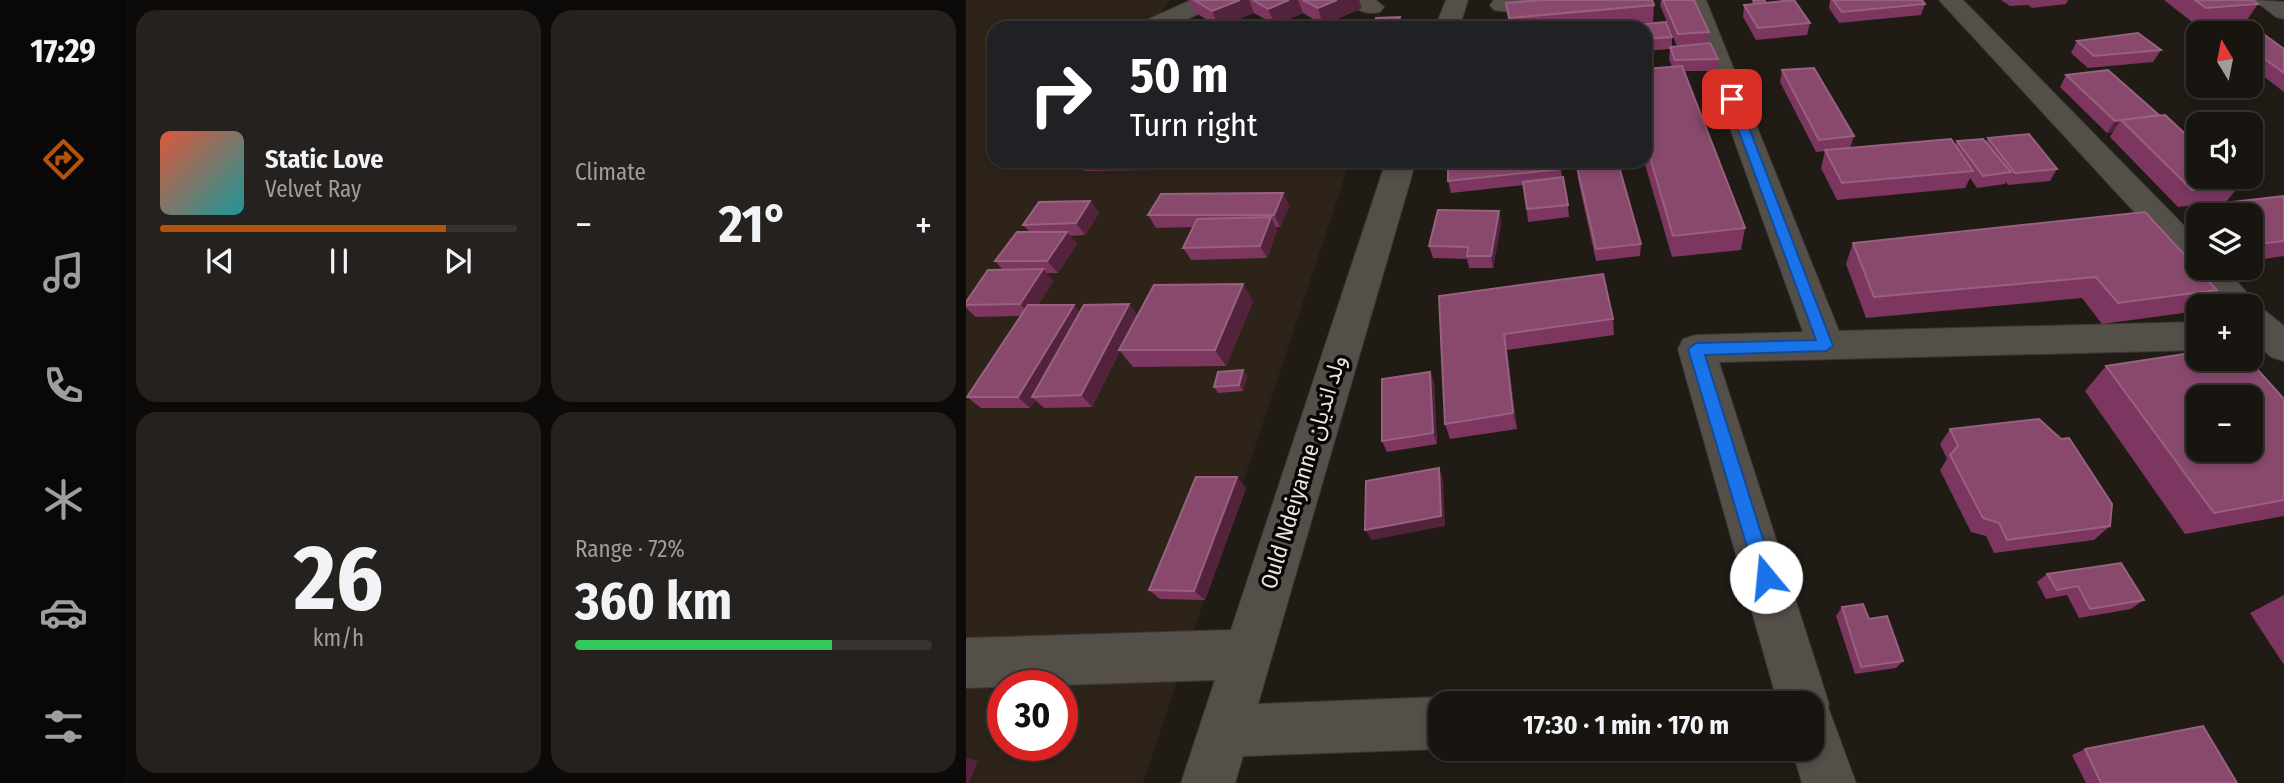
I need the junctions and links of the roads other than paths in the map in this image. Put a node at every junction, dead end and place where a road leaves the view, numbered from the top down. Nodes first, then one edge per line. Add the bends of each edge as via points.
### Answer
1 (1210, 0) edge
2 (1457, 0) edge
3 (1549, 0) edge
4 (1695, 0) edge
5 (1950, 0) edge
6 (2265, 0) edge
7 (1503, 5) edge
8 (2284, 12) edge
9 (1164, 21) edge
10 (1450, 21) edge
11 (1399, 168) edge
12 (2186, 247) edge
13 (2216, 280) edge
14 (2230, 294) edge
15 (2186, 336) edge
16 (1826, 346) junction
17 (1247, 654) junction
18 (966, 663) edge
19 (1800, 691) edge
20 (1428, 723) edge
21 (1223, 731) junction
22 (1822, 761) edge
23 (1208, 783) edge
24 (1829, 783) edge

1 - 9 street
2 - 10 street
3 - 7 street
4 - 16 street
5 - 12 street
6 - 8 street
11 - 17 street, Ould Ndeiyanne ولد انديان
13 - 14 street
15 - 16 street
16 - 19 street via 1696,349
17 - 18 street
17 - 21 street, Ould Ndeiyanne ولد انديان
20 - 21 street
21 - 23 street, Ould Ndeiyanne ولد انديان
22 - 24 street

